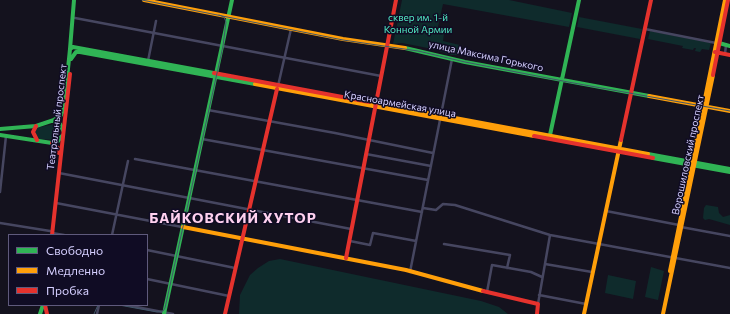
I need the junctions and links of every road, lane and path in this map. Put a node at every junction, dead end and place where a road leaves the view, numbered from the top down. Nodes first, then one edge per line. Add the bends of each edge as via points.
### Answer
1 (76, 0) edge
2 (144, 0) edge
3 (232, 0) edge
4 (396, 0) edge
5 (579, 0) edge
6 (651, 0) edge
7 (725, 0) edge
8 (728, 0) edge
9 (160, 2) edge
10 (728, 6) edge
11 (228, 17) junction
12 (76, 18) junction
13 (156, 21) dead end
14 (291, 29) junction
15 (645, 29) junction
16 (154, 33) junction
17 (717, 43) junction
18 (222, 45) junction
19 (728, 45) edge
20 (387, 46) junction
21 (71, 48) junction
22 (715, 52) junction
23 (725, 54) junction
24 (730, 55) edge
25 (284, 58) junction
26 (72, 59) junction
27 (452, 59) junction
28 (148, 62) junction
29 (216, 76) junction
30 (381, 76) junction
31 (561, 80) junction
32 (278, 87) junction
33 (632, 93) junction
34 (375, 106) junction
35 (704, 106) junction
36 (208, 110) junction
37 (730, 111) edge
38 (441, 117) junction
39 (52, 121) junction
40 (270, 122) junction
41 (36, 126) junction
42 (0, 129) edge
43 (63, 133) junction
44 (0, 135) edge
45 (550, 135) junction
46 (6, 136) junction
47 (37, 140) junction
48 (202, 140) junction
49 (368, 140) junction
50 (52, 143) junction
51 (620, 150) junction
52 (263, 151) junction
53 (433, 153) junction
54 (366, 154) junction
55 (135, 159) dead end
56 (128, 161) dead end
57 (692, 163) junction
58 (431, 166) junction
59 (196, 169) junction
60 (363, 169) junction
61 (730, 169) edge
62 (58, 172) junction
63 (730, 172) edge
64 (428, 180) junction
65 (255, 181) junction
66 (123, 185) junction
67 (0, 192) edge
68 (190, 198) junction
69 (357, 200) junction
70 (55, 203) junction
71 (249, 208) junction
72 (423, 208) junction
73 (606, 211) junction
74 (422, 212) junction
75 (117, 214) junction
76 (0, 223) edge
77 (680, 226) junction
78 (183, 227) junction
79 (351, 229) junction
80 (51, 233) edge
81 (112, 234) edge
82 (550, 235) junction
83 (730, 236) edge
84 (242, 238) junction
85 (349, 241) junction
86 (416, 241) junction
87 (444, 244) dead end
88 (598, 244) junction
89 (148, 250) edge
90 (176, 255) junction
91 (674, 257) junction
92 (346, 258) junction
93 (545, 264) junction
94 (235, 268) junction
95 (507, 268) junction
96 (730, 268) edge
97 (410, 272) junction
98 (592, 272) junction
99 (542, 277) junction
100 (148, 278) edge
101 (171, 283) junction
102 (487, 293) junction
103 (539, 295) junction
104 (229, 296) junction
105 (538, 304) junction
106 (586, 304) junction
107 (131, 306) edge
108 (164, 313) edge
109 (173, 314) edge
110 (225, 314) edge
111 (537, 314) edge
112 (584, 314) edge
113 (662, 314) edge

1 - 12 main road, Театральный проспект
1 - 21 main road, Театральный проспект
2 - 9 main road, улица Максима Горького
3 - 11 main road
4 - 20 main road
5 - 31 main road
6 - 15 main road
7 - 17 main road, Ворошиловский проспект
8 - 10 main road, Ворошиловский проспект
9 - 11 main road, улица Максима Горького
10 - 17 main road, Ворошиловский проспект
11 - 14 main road, улица Максима Горького
11 - 18 main road
12 - 16 street
12 - 21 main road, Театральный проспект
13 - 16 street
14 - 20 main road, улица Максима Горького
14 - 25 street
15 - 17 street
15 - 33 main road
16 - 18 street
16 - 28 street
17 - 19 main road
17 - 22 main road, Ворошиловский проспект
18 - 25 street
18 - 29 main road
19 - 23 street
20 - 27 main road, улица Максима Горького via 418,50
20 - 30 main road
21 - 26 main road, Театральный проспект
21 - 28 main road, Красноармейская улица
21 - 39 main road, Театральный проспект via 63,110 60,116
22 - 23 main road
22 - 35 main road, Ворошиловский проспект
23 - 24 main road
25 - 30 street
25 - 32 street
26 - 29 main road, Красноармейская улица via 76,52 80,52
26 - 43 main road, Театральный проспект
27 - 31 main road, улица Максима Горького
27 - 38 street
28 - 29 main road, Красноармейская улица
29 - 32 main road, Красноармейская улица
29 - 36 main road
30 - 34 main road
31 - 33 main road, улица Максима Горького
31 - 45 main road
32 - 34 main road, Красноармейская улица
32 - 40 main road
33 - 35 main road, улица Максима Горького
33 - 51 main road
34 - 38 main road, Красноармейская улица
34 - 49 main road
35 - 37 main road, улица Максима Горького
35 - 57 main road, Ворошиловский проспект
36 - 40 street
36 - 48 main road
38 - 45 main road, Красноармейская улица
38 - 51 main road, Красноармейская улица
38 - 53 street
39 - 41 main road
39 - 43 main road via 60,124
40 - 49 street
40 - 52 main road
41 - 42 main road
41 - 47 main road via 33,132
43 - 50 main road
43 - 62 main road, Театральный проспект
44 - 46 main road
45 - 51 main road, Красноармейская улица
46 - 47 main road
46 - 67 street
47 - 50 main road
48 - 52 street
48 - 59 main road
49 - 53 street
49 - 54 main road
50 - 80 main road, Театральный проспект via 59,150
51 - 57 main road, Красноармейская улица
51 - 73 main road
52 - 60 street
52 - 65 main road
53 - 58 street
54 - 58 street
54 - 60 main road
55 - 59 street
56 - 66 street
57 - 61 main road, Красноармейская улица
57 - 63 main road, Красноармейская улица
57 - 77 main road, Ворошиловский проспект
58 - 64 street
59 - 65 street
59 - 68 main road
60 - 64 street
60 - 69 main road
62 - 66 street
62 - 70 main road, Театральный проспект
64 - 72 street
65 - 69 street
65 - 71 main road
66 - 68 street
66 - 75 street
68 - 71 street
68 - 78 main road
69 - 74 street
69 - 79 main road
70 - 75 street
70 - 80 main road, Театральный проспект
71 - 79 street
71 - 84 main road
72 - 74 street
72 - 82 street via 436,210 443,204 455,205
73 - 77 street
73 - 88 main road
74 - 86 street
75 - 78 street
75 - 81 street
76 - 80 street
77 - 83 street
77 - 91 main road, Ворошиловский проспект
78 - 84 main road
78 - 90 main road
79 - 85 main road
82 - 88 street
82 - 93 street
84 - 92 main road
84 - 94 main road
85 - 86 street via 370,245 373,232
85 - 92 main road
86 - 97 street
87 - 95 street via 510,255
88 - 91 street
88 - 98 main road
89 - 90 street
90 - 94 street
90 - 101 main road
91 - 96 street
91 - 113 main road, Ворошиловский проспект
92 - 97 main road
93 - 98 street
93 - 99 street
94 - 104 main road
95 - 99 street via 531,272
95 - 102 street via 492,266
97 - 102 main road
98 - 106 main road
99 - 103 street
100 - 101 street
101 - 104 street
101 - 108 main road
102 - 105 main road
103 - 105 street
103 - 106 street
104 - 110 main road
105 - 111 main road
106 - 112 main road
107 - 108 street
108 - 109 street

